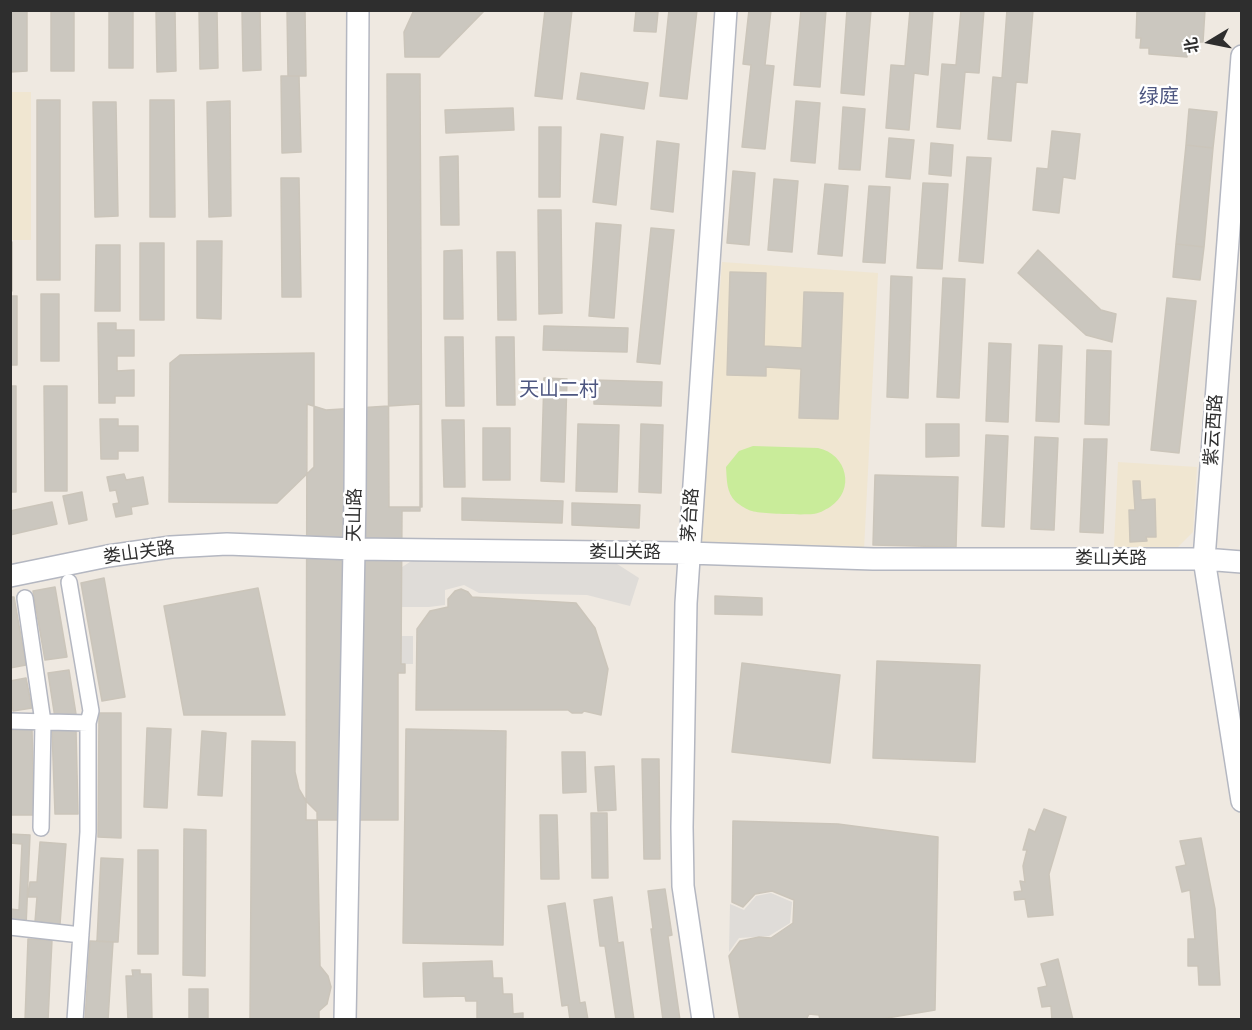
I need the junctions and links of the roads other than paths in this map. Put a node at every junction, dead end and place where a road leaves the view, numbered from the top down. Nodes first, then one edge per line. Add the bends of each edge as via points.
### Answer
1 (358, 10) edge
2 (726, 10) edge
3 (1242, 56) edge
4 (354, 549) junction
5 (688, 553) junction
6 (1204, 559) junction
7 (1242, 562) edge
8 (10, 576) edge
9 (69, 582) dead end
10 (25, 598) dead end
11 (10, 721) edge
12 (43, 722) junction
13 (88, 723) junction
14 (1242, 801) edge
15 (41, 828) dead end
16 (10, 927) edge
17 (81, 935) junction
18 (75, 1020) edge
19 (345, 1020) edge
20 (703, 1020) edge

1 - 4 street, 天山路
2 - 5 street, 茅台路
3 - 6 street, 紫云西路
4 - 5 street, 娄山关路
4 - 8 street, 娄山关路 via 227,544 171,547
4 - 19 street, 天山路
5 - 6 street, 娄山关路 via 873,559
5 - 20 street, 茅台路 via 683,886
6 - 7 street, 娄山关路
6 - 14 street, 紫云西路
9 - 13 street via 91,711
10 - 12 street
11 - 12 street
12 - 13 street
12 - 15 street
13 - 17 street via 88,832
16 - 17 street
17 - 18 street

